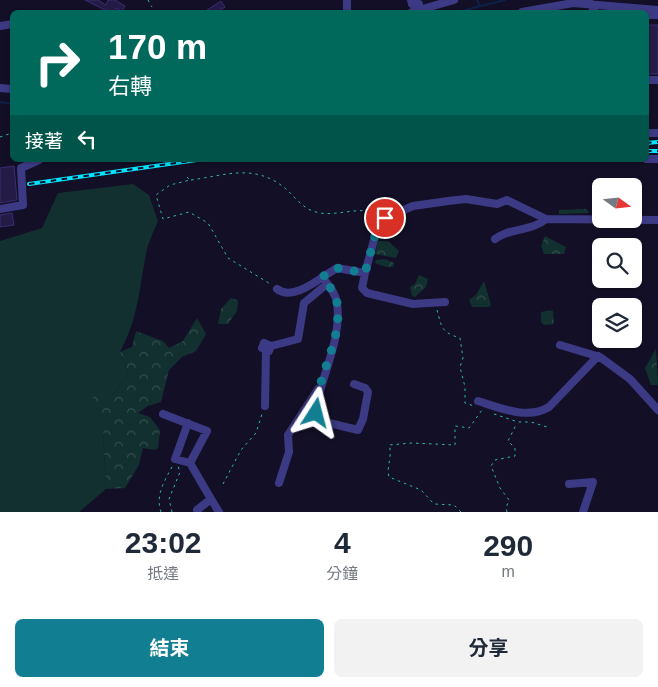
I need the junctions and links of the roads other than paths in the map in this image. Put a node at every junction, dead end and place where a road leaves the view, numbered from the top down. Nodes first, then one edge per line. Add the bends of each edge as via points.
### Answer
1 (411, 0) edge
2 (451, 0) edge
3 (557, 4) junction
4 (590, 4) junction
5 (419, 5) edge
6 (531, 10) edge
7 (560, 10) edge
8 (593, 10) edge
9 (658, 10) edge
10 (34, 162) edge
11 (0, 209) edge
12 (546, 219) junction
13 (658, 220) edge
14 (495, 239) dead end
15 (365, 273) junction
16 (325, 280) junction
17 (277, 289) road end
18 (445, 302) dead end
19 (560, 345) dead end
20 (598, 356) junction
21 (354, 384) dead end
22 (321, 386) junction
23 (658, 396) edge
24 (478, 401) dead end
25 (651, 402) junction
26 (265, 406) road end
27 (658, 410) edge
28 (163, 414) dead end
29 (188, 423) junction
30 (190, 463) junction
31 (279, 483) dead end
32 (569, 484) dead end
33 (211, 499) junction
34 (198, 512) edge
35 (219, 512) edge
36 (583, 512) edge

1 - 5 street via 412,4
2 - 5 street
3 - 4 street
3 - 6 street
3 - 7 street
4 - 8 street
4 - 9 street
10 - 11 street via 20,168 23,205
12 - 13 street
12 - 14 street via 534,227 503,233
12 - 15 street via 507,200 497,204 466,199 412,206 385,218 378,225
15 - 16 street via 337,268
15 - 18 street via 362,288 367,293 413,304
16 - 17 street via 293,294
16 - 22 street via 337,303 336,330
16 - 26 street via 304,303 298,339 269,349
19 - 20 street
20 - 24 street via 542,412 522,413
20 - 25 street via 630,379
21 - 22 street via 368,392 358,430 327,423 318,417 316,406
22 - 31 street via 288,435 289,452
23 - 25 street
25 - 27 street
28 - 29 street
29 - 30 street via 176,460
29 - 30 street via 207,431
30 - 33 street
32 - 36 street via 592,482
33 - 34 street
33 - 35 street

